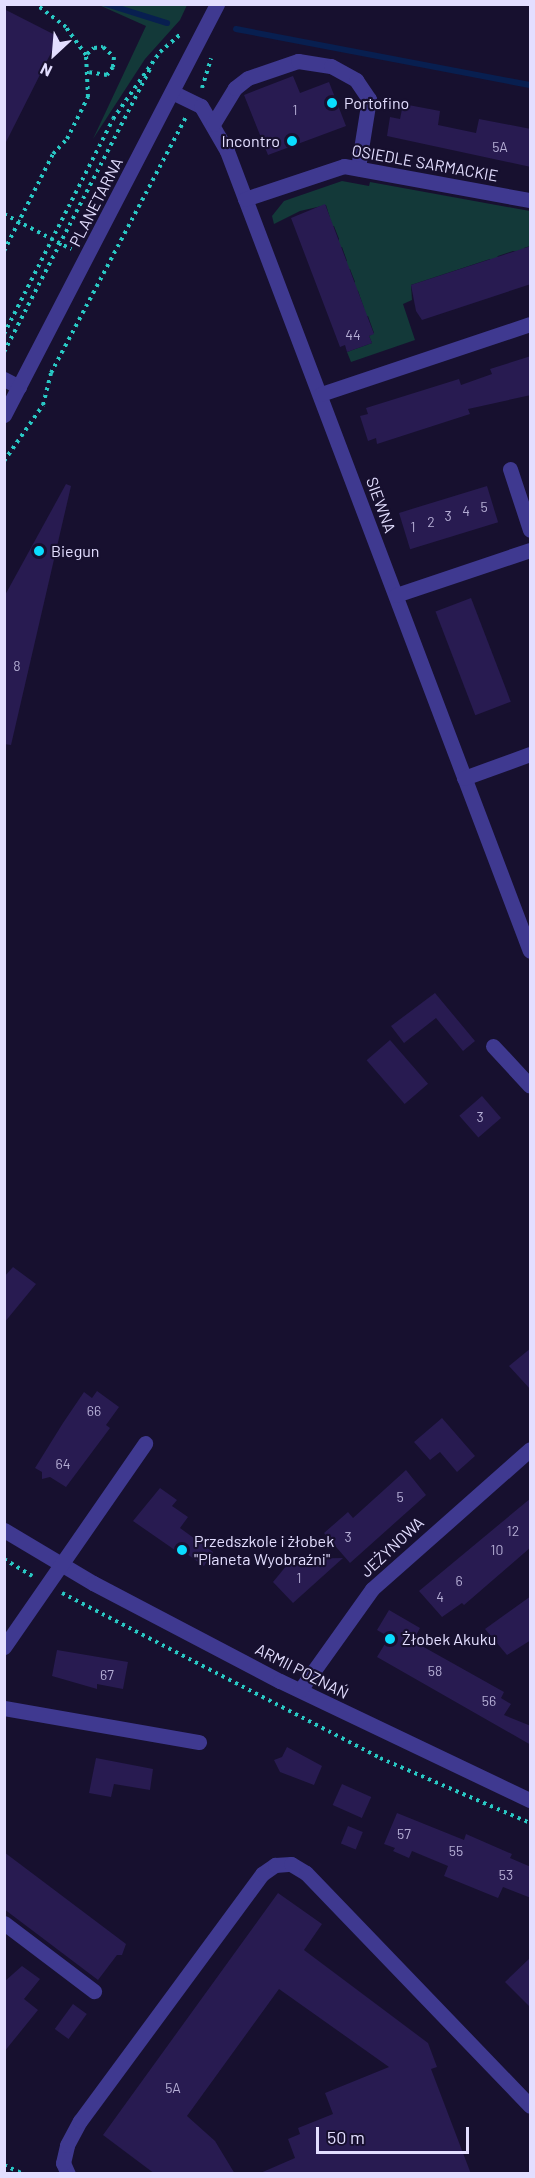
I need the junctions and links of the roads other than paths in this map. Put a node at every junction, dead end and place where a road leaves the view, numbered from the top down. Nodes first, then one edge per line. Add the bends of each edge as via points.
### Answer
1 (217, 4) edge
2 (172, 92) junction
3 (213, 124) junction
4 (358, 168) junction
5 (245, 199) junction
6 (531, 200) edge
7 (531, 324) edge
8 (4, 379) edge
9 (19, 387) junction
10 (321, 394) junction
11 (4, 415) edge
12 (510, 469) dead end
13 (531, 530) edge
14 (531, 550) edge
15 (396, 596) junction
16 (531, 754) edge
17 (464, 778) junction
18 (531, 951) edge
19 (493, 1046) dead end
20 (531, 1086) edge
21 (145, 1443) dead end
22 (531, 1449) edge
23 (4, 1530) edge
24 (63, 1565) junction
25 (4, 1647) edge
26 (300, 1690) junction
27 (4, 1708) edge
28 (199, 1742) dead end
29 (531, 1800) edge
30 (6, 1926) edge
31 (94, 1991) dead end
32 (531, 2106) edge
33 (68, 2174) edge

1 - 2 street, PLANETARNA
2 - 3 street, SIEWNA via 194,102
2 - 9 street, PLANETARNA
3 - 4 street via 238,84 292,62 338,69 356,80 362,98
3 - 5 street, SIEWNA
4 - 5 street, OSIEDLE SARMACKIE via 333,167
4 - 6 street, OSIEDLE SARMACKIE
5 - 10 street, SIEWNA
7 - 10 street
8 - 9 street
9 - 11 street, PLANETARNA
10 - 15 street, SIEWNA
12 - 13 street
14 - 15 street
15 - 17 street, SIEWNA
16 - 17 street
17 - 18 street, SIEWNA
19 - 20 street
21 - 24 street
22 - 26 street, JEŻYNOWA via 372,1589
23 - 24 street, ARMII POZNAŃ
24 - 25 street
24 - 26 street, ARMII POZNAŃ
26 - 29 street, ARMII POZNAŃ
27 - 28 street
30 - 31 street
32 - 33 street via 306,1873 291,1864 275,1865 262,1874 74,2132 63,2163

